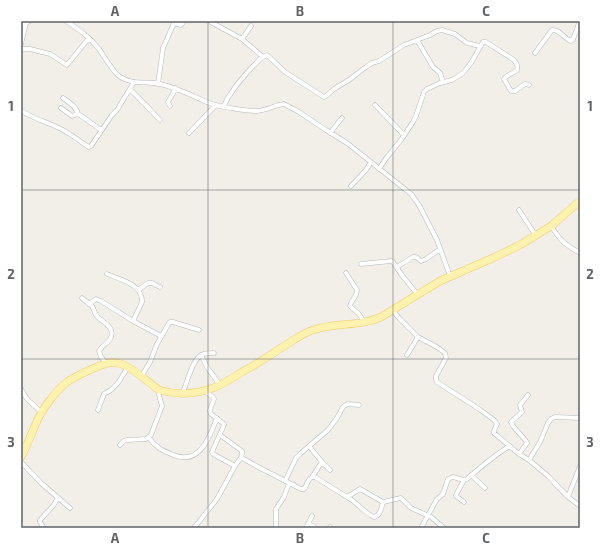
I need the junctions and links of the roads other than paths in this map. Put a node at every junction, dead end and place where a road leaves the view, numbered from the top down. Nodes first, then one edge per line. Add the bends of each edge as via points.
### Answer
1 (66, 21) edge
2 (184, 21) edge
3 (209, 21) edge
4 (580, 21) edge
5 (26, 22) edge
6 (251, 26) dead end
7 (89, 38) junction
8 (242, 39) junction
9 (417, 40) junction
10 (21, 44) edge
11 (480, 46) junction
12 (21, 49) edge
13 (535, 53) dead end
14 (263, 57) junction
15 (134, 82) junction
16 (443, 82) junction
17 (158, 84) junction
18 (530, 85) dead end
19 (176, 88) junction
20 (130, 89) junction
21 (63, 98) dead end
22 (216, 105) junction
23 (375, 105) dead end
24 (170, 106) dead end
25 (224, 106) junction
26 (61, 108) dead end
27 (22, 112) dead end
28 (78, 114) junction
29 (342, 118) dead end
30 (160, 120) dead end
31 (101, 130) junction
32 (189, 133) dead end
33 (330, 133) junction
34 (404, 135) junction
35 (371, 162) junction
36 (379, 169) junction
37 (351, 186) dead end
38 (580, 201) edge
39 (519, 210) dead end
40 (551, 226) junction
41 (536, 236) junction
42 (440, 249) junction
43 (580, 253) edge
44 (361, 264) dead end
45 (397, 267) junction
46 (346, 272) dead end
47 (107, 274) dead end
48 (450, 276) junction
49 (160, 288) dead end
50 (138, 290) junction
51 (418, 295) junction
52 (82, 298) dead end
53 (89, 304) junction
54 (392, 311) junction
55 (133, 321) junction
56 (364, 322) junction
57 (199, 330) dead end
58 (161, 336) junction
59 (418, 337) junction
60 (214, 353) dead end
61 (201, 355) junction
62 (407, 355) dead end
63 (107, 364) junction
64 (128, 367) junction
65 (141, 377) junction
66 (220, 385) junction
67 (21, 390) edge
68 (159, 390) junction
69 (204, 391) junction
70 (183, 393) junction
71 (528, 395) dead end
72 (359, 405) dead end
73 (98, 410) dead end
74 (41, 412) junction
75 (217, 418) junction
76 (580, 418) edge
77 (220, 435) junction
78 (149, 438) junction
79 (120, 445) dead end
80 (309, 446) junction
81 (510, 446) junction
82 (519, 454) junction
83 (21, 457) edge
84 (241, 458) junction
85 (529, 460) junction
86 (21, 462) edge
87 (322, 462) junction
88 (235, 466) junction
89 (580, 466) edge
90 (330, 470) dead end
91 (471, 475) junction
92 (312, 477) junction
93 (464, 480) junction
94 (287, 482) junction
95 (485, 488) dead end
96 (347, 496) junction
97 (568, 497) junction
98 (58, 498) junction
99 (383, 502) junction
100 (464, 502) dead end
101 (580, 506) edge
102 (70, 508) dead end
103 (428, 514) junction
104 (312, 516) dead end
105 (308, 523) junction
106 (44, 528) edge
107 (194, 528) edge
108 (276, 528) edge
109 (306, 528) edge
110 (316, 528) edge
111 (421, 528) edge
112 (444, 528) edge

1 - 7 street
2 - 17 street via 181,25 174,23 162,48
3 - 8 street
4 - 13 street via 571,41 556,30 552,30
5 - 10 street
6 - 8 street
7 - 12 street via 68,64 50,54
7 - 15 street via 118,76
8 - 14 street
9 - 11 street via 442,30 455,34 470,44
9 - 14 street via 372,63 324,98 286,72 268,55
9 - 16 street via 433,67 440,73
11 - 16 street via 463,73
11 - 18 street via 486,42 514,60 518,70 504,79 511,91 525,84
14 - 25 street via 233,90
15 - 17 street
15 - 20 street
16 - 34 street via 424,92 416,116
17 - 19 street
19 - 22 street
19 - 24 street via 168,99
20 - 30 street
20 - 31 street
21 - 28 street via 78,111
22 - 25 street
22 - 32 street
23 - 34 street
25 - 33 street via 258,111 284,104
26 - 28 street via 72,116
27 - 31 street via 60,128 89,147
28 - 31 street
29 - 33 street
33 - 35 street
34 - 36 street
35 - 36 street
35 - 37 street
36 - 42 street via 411,194
38 - 40 main road
39 - 41 street
40 - 41 main road
40 - 43 street via 565,244
41 - 48 main road
42 - 45 street via 426,259 421,261 413,257
42 - 48 street
44 - 45 street via 391,261
45 - 51 street
46 - 56 street via 357,290 350,306
47 - 50 street via 126,281
48 - 51 main road
49 - 50 street via 148,282
50 - 55 street via 142,302
51 - 54 main road
52 - 53 street
53 - 55 street via 93,300 101,301
53 - 63 street via 112,333 110,340 99,351
54 - 56 main road via 375,320
54 - 59 street
55 - 58 street
56 - 66 main road via 321,327 307,332
57 - 58 street via 170,322
58 - 65 street
59 - 62 street
59 - 81 street via 445,353 446,358 436,376 437,382 494,420 497,424 494,433
60 - 61 street
61 - 66 street
61 - 70 street via 194,363
63 - 64 main road via 114,362
63 - 74 main road via 68,382
64 - 65 main road
64 - 73 street via 118,383 104,394
65 - 68 main road
66 - 69 main road
67 - 74 street
68 - 70 main road
68 - 78 street via 162,406
69 - 70 main road
69 - 75 street via 214,399 210,412
71 - 82 street via 520,405 522,412 511,422 526,441
72 - 80 street via 348,404 343,407 328,430
74 - 83 main road
75 - 77 street via 224,424
75 - 78 street via 208,438 200,450 191,457 173,456 159,449
76 - 85 street via 551,419
77 - 84 street via 242,451
77 - 88 street via 212,452
78 - 79 street via 127,440
80 - 87 street
80 - 94 street via 296,458
81 - 82 street
81 - 91 street
82 - 85 street
84 - 88 street
84 - 94 street
85 - 97 street
86 - 98 street
87 - 90 street
87 - 92 street
88 - 107 street via 216,499
89 - 97 street
91 - 93 street
91 - 95 street
92 - 94 street via 304,489
92 - 96 street
93 - 100 street via 456,494
93 - 103 street via 453,477 448,479 443,494
94 - 108 street via 284,497 276,509
96 - 99 street via 360,489
96 - 99 street via 374,517 378,516
97 - 101 street
98 - 102 street
98 - 106 street via 40,520
99 - 103 street via 402,499 407,506
103 - 111 street
103 - 112 street
104 - 105 street
105 - 109 street
105 - 110 street

